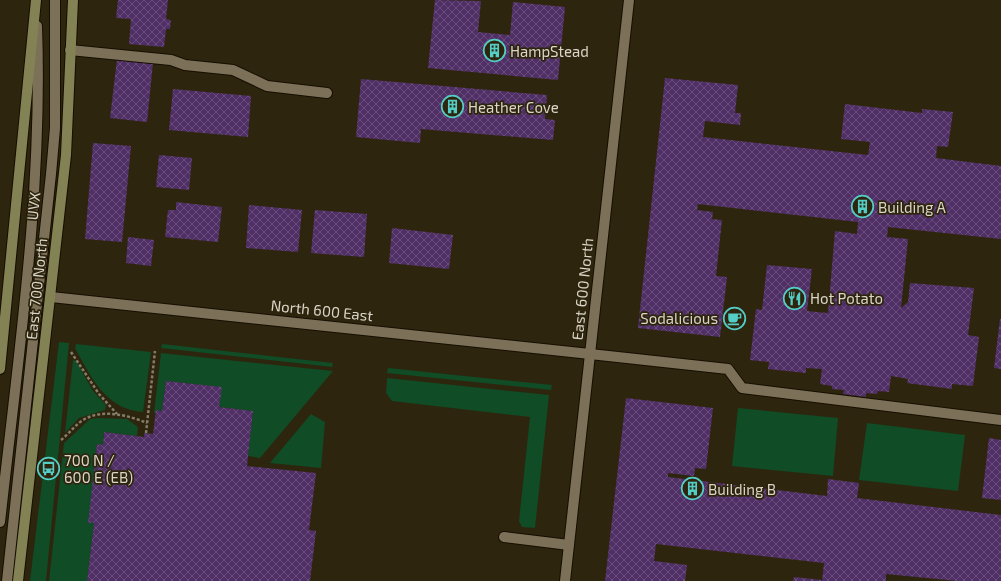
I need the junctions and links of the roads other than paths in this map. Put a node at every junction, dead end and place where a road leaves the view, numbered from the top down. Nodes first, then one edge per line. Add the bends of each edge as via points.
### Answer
1 (36, 0) edge
2 (55, 0) edge
3 (73, 0) edge
4 (629, 0) edge
5 (70, 50) junction
6 (327, 92) dead end
7 (4, 292) edge
8 (51, 297) junction
9 (590, 354) junction
10 (0, 369) edge
11 (1001, 420) edge
12 (0, 522) edge
13 (504, 537) dead end
14 (569, 545) junction
15 (6, 581) edge
16 (18, 581) edge
17 (565, 581) edge

1 - 7 main road, East 700 North
1 - 12 street, UVX via 38,98 34,196
2 - 15 street, UVX via 55,128
3 - 5 main road, East 700 North
4 - 9 street, East 600 North
5 - 6 street via 171,60 185,65 233,70 267,86
5 - 8 main road, East 700 North via 66,155
7 - 10 main road, East 700 North
8 - 9 street, North 600 East
8 - 16 main road, East 700 North
9 - 11 street, North 600 East via 728,369 742,388
9 - 14 street, East 600 North
13 - 14 street
14 - 17 street, East 600 North

